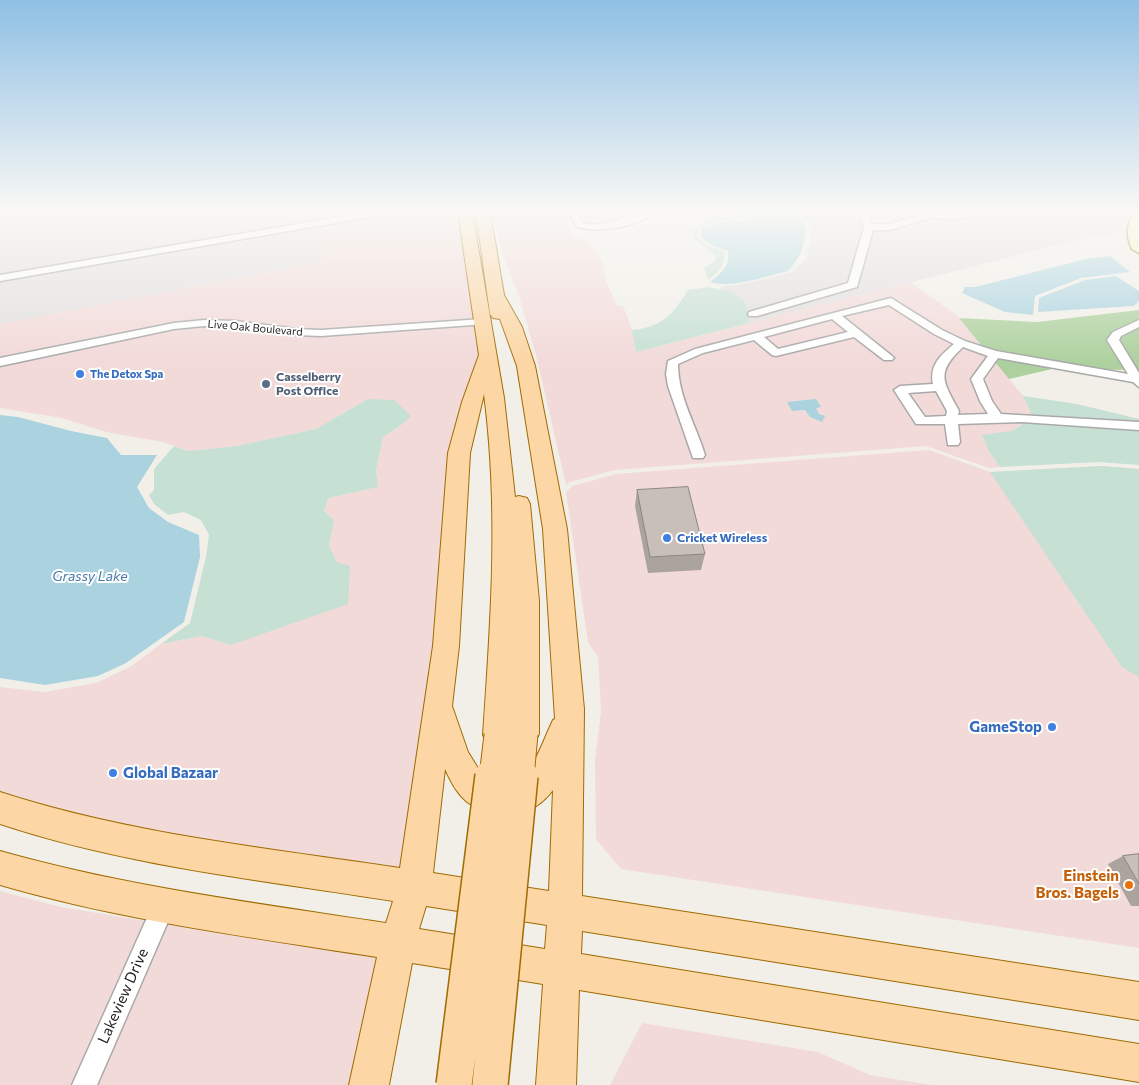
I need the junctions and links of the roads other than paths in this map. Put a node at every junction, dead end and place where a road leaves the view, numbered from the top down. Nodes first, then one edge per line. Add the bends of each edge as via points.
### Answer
1 (89, 263) edge
2 (473, 263) edge
3 (491, 263) edge
4 (859, 263) edge
5 (0, 278) edge
6 (498, 298) junction
7 (753, 314) dead end
8 (834, 315) junction
9 (483, 322) junction
10 (1139, 323) edge
11 (856, 333) junction
12 (756, 336) junction
13 (961, 343) junction
14 (994, 354) junction
15 (488, 355) junction
16 (888, 358) dead end
17 (0, 362) edge
18 (1138, 381) edge
19 (940, 387) junction
20 (996, 417) junction
21 (1139, 426) edge
22 (952, 431) junction
23 (698, 455) dead end
24 (439, 704) junction
25 (570, 712) junction
26 (511, 735) junction
27 (0, 808) edge
28 (0, 868) edge
29 (414, 887) junction
30 (163, 908) junction
31 (565, 912) junction
32 (398, 942) junction
33 (562, 970) junction
34 (1139, 1001) edge
35 (1139, 1062) edge
36 (84, 1085) edge
37 (370, 1085) edge
38 (453, 1085) edge
39 (492, 1085) edge
40 (556, 1085) edge

1 - 5 street
2 - 9 main road
3 - 6 main road
4 - 7 street via 853,285
6 - 25 main road via 513,327 526,366 537,423 555,529
6 - 26 main road via 517,473 526,601
8 - 11 street
8 - 12 street
8 - 13 street via 890,301
9 - 15 main road
9 - 17 street, Live Oak Boulevard via 321,333 204,323 174,326
10 - 18 street via 1117,334 1113,340
11 - 12 street via 776,353
11 - 16 street
12 - 23 street via 682,357 672,363 672,382 684,388 687,396 681,406
13 - 14 street
13 - 19 street via 938,365 936,376
14 - 18 street
14 - 20 street via 976,379
15 - 24 main road via 459,453
15 - 26 main road via 498,425 504,524
19 - 22 street via 953,411
19 - 22 street via 900,390 921,421
20 - 21 street
20 - 22 street
24 - 25 main road via 448,742 462,773 476,791 501,801 528,795 546,772
24 - 29 main road
25 - 31 main road
26 - 38 main road, bridge
26 - 39 main road, bridge
27 - 29 main road via 18,815 183,852
28 - 30 main road via 35,880
29 - 31 main road
29 - 32 main road
30 - 32 main road
30 - 36 street, Lakeview Drive
31 - 33 main road
31 - 34 main road
32 - 33 main road
32 - 37 main road
33 - 35 main road
33 - 40 main road
38 - 39 main road via 473,1078

